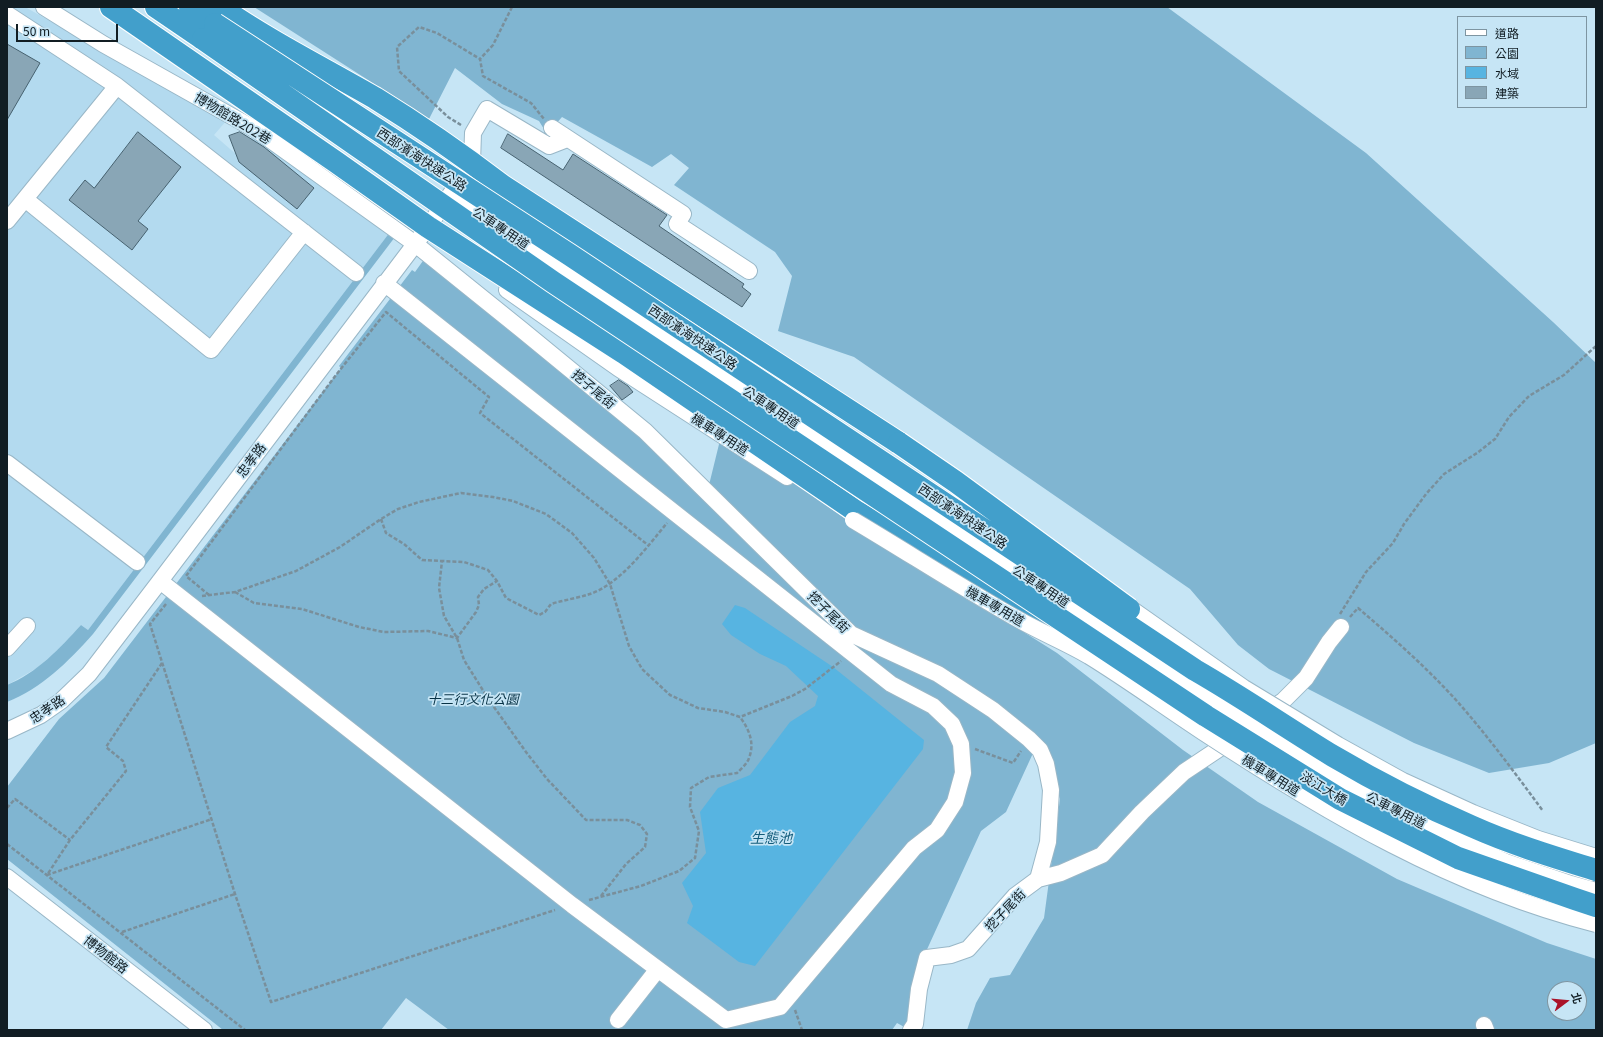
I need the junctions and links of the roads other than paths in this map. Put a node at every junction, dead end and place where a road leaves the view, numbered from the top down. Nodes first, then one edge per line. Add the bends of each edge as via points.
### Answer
1 (44, 7) edge
2 (111, 7) edge
3 (156, 7) edge
4 (190, 7) edge
5 (220, 7) edge
6 (7, 14) edge
7 (116, 86) junction
8 (552, 128) road end
9 (567, 139) junction
10 (472, 163) junction
11 (451, 194) junction
12 (24, 199) junction
13 (7, 220) edge
14 (304, 232) junction
15 (421, 235) junction
16 (749, 271) dead end
17 (356, 272) dead end
18 (384, 283) junction
19 (666, 286) junction
20 (621, 361) junction
21 (7, 463) edge
22 (137, 562) dead end
23 (160, 582) junction
24 (1340, 621) road end
25 (27, 626) dead end
26 (1073, 627) junction
27 (7, 648) edge
28 (1195, 670) junction
29 (7, 731) edge
30 (1596, 857) edge
31 (1596, 870) edge
32 (7, 877) edge
33 (1038, 878) junction
34 (1596, 891) edge
35 (1596, 906) edge
36 (1596, 924) edge
37 (658, 970) junction
38 (618, 1020) dead end
39 (204, 1030) edge
40 (911, 1030) edge

1 - 15 street, 博物館路202巷 via 103,44 258,131
2 - 15 highway via 336,162
3 - 26 highway, 西部濱海快速公路, bridge via 553,282
4 - 28 highway, 西部濱海快速公路, bridge via 570,255
5 - 10 highway via 261,34 376,99
6 - 7 street
7 - 12 street
7 - 14 street
8 - 9 street
9 - 10 street via 549,146 487,109 473,133
9 - 16 street via 683,214 677,224
10 - 11 street, 忠孝路
10 - 19 highway via 503,186
11 - 15 street, 忠孝路
11 - 34 street, 公車專用道, bridge via 1224,710 1339,780 1431,828 1506,862
12 - 13 street
12 - 14 street via 211,350
14 - 17 street
15 - 18 street, 忠孝路
15 - 20 highway
15 - 33 street, 挖子尾街 via 522,330 644,431 851,634 938,674 1030,739 1040,750 1046,764 1051,790 1048,842
18 - 23 street, 忠孝路
18 - 37 street via 891,684 933,706 952,724 961,744 963,773 955,802 937,830 914,848 780,1007 726,1020
19 - 28 highway, bridge via 956,482 1171,637 1190,659
19 - 30 street, bridge via 769,349 906,439 1123,602 1244,688 1338,745 1403,780 1480,816 1538,839
20 - 26 highway via 857,512 963,576 1022,616
20 - 36 street, 機車專用道, bridge via 853,520 1015,618 1089,656 1320,806 1420,860 1506,895
21 - 22 street
23 - 29 street, 忠孝路 via 89,674 61,702
23 - 37 street
24 - 33 street via 1306,678 1287,697 1243,733 1184,772 1102,855 1061,873
25 - 27 street
26 - 35 highway, 淡江大橋, bridge via 1206,716 1340,799 1458,858
28 - 31 highway, bridge via 1334,757 1398,792 1531,850
32 - 39 street, 博物館路
33 - 40 street, 挖子尾街 via 1015,896 968,950 927,958 919,989 915,1024
37 - 38 street

